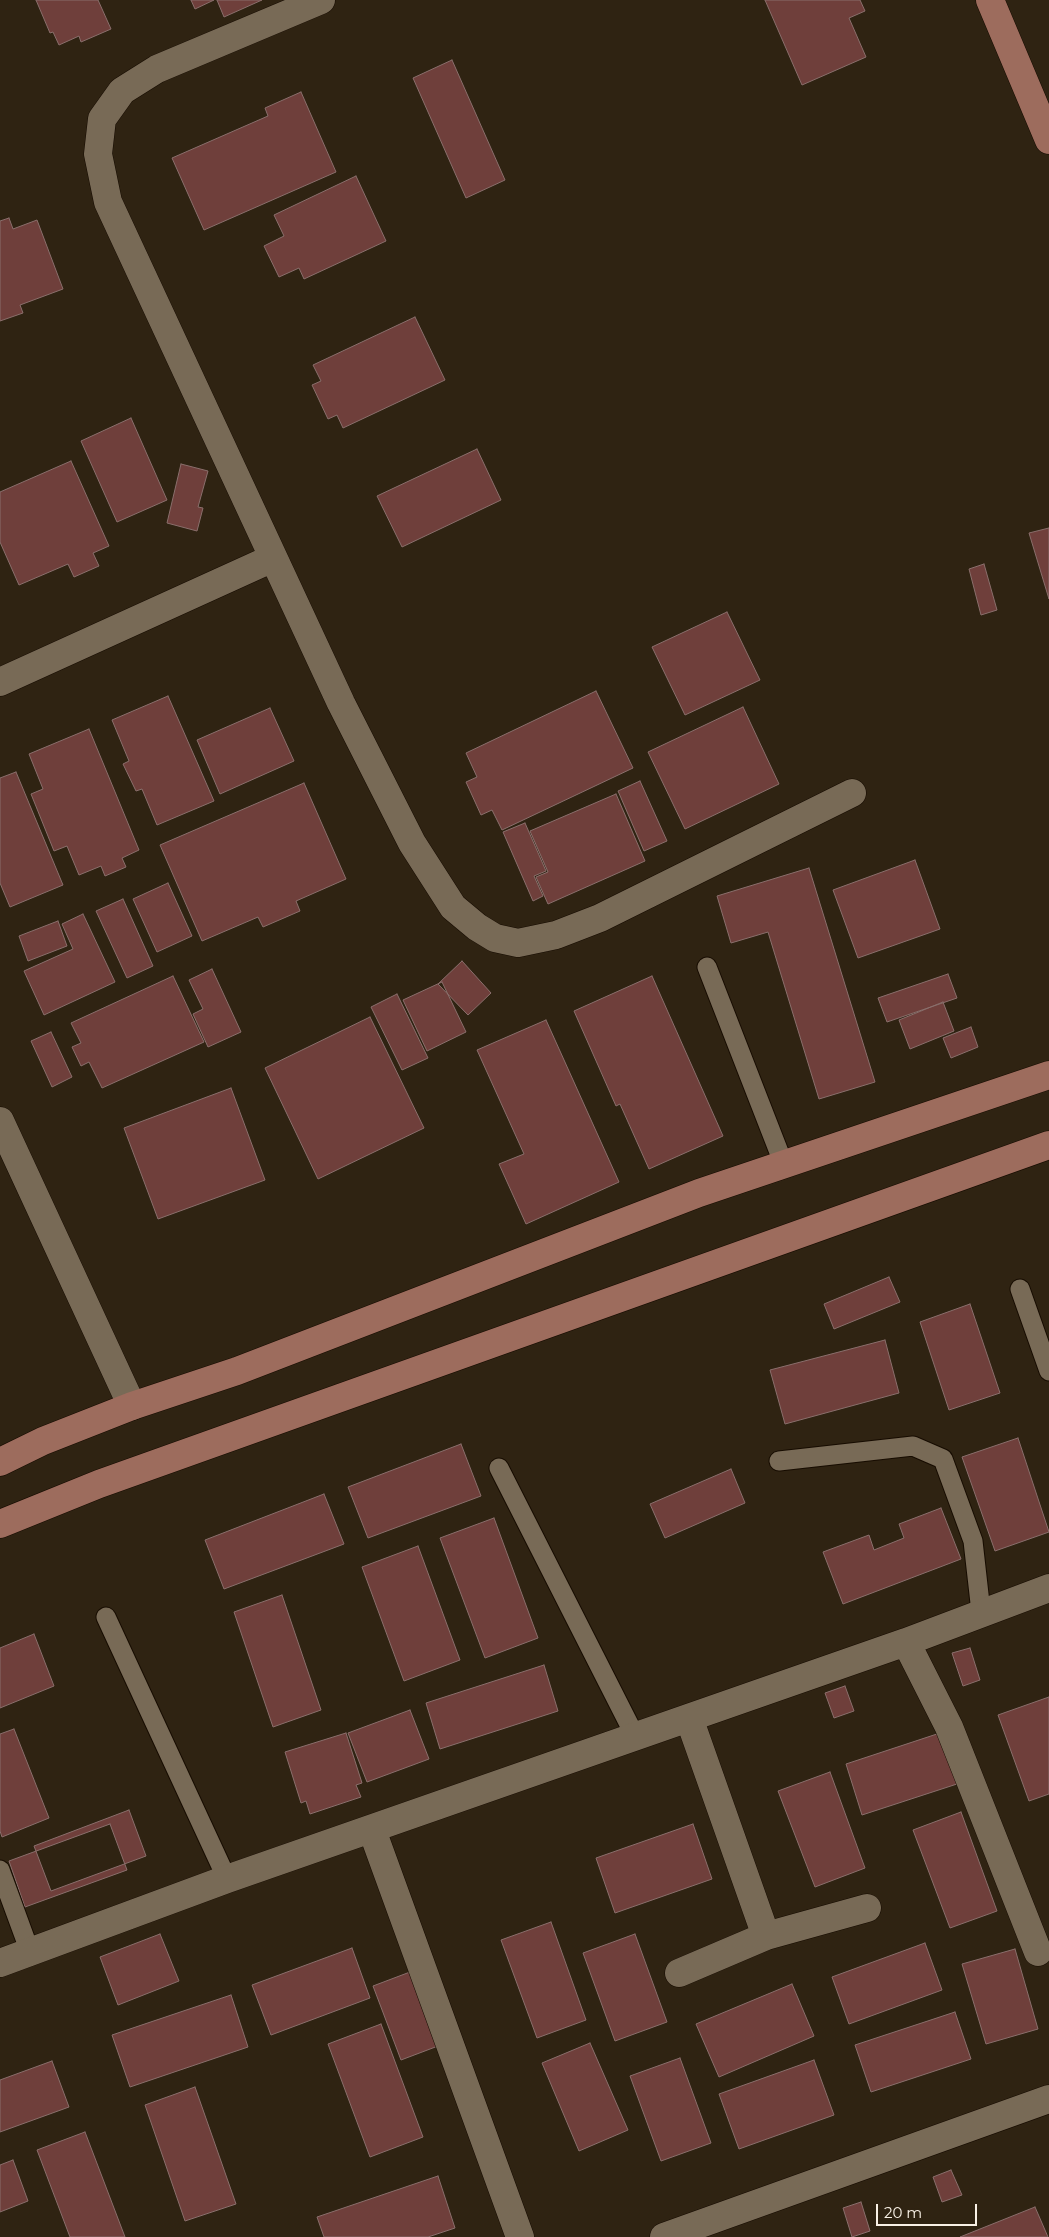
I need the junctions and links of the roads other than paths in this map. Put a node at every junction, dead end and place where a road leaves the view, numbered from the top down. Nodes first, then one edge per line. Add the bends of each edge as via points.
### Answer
1 (321, 0) edge
2 (990, 0) edge
3 (1049, 140) edge
4 (273, 558) junction
5 (0, 682) edge
6 (852, 793) dead end
7 (706, 967) dead end
8 (1049, 1076) edge
9 (0, 1121) edge
10 (1049, 1145) edge
11 (784, 1165) junction
12 (1020, 1289) dead end
13 (1049, 1371) edge
14 (132, 1406) junction
15 (779, 1461) dead end
16 (0, 1462) edge
17 (499, 1468) dead end
18 (0, 1524) edge
19 (1049, 1588) edge
20 (981, 1612) junction
21 (106, 1617) dead end
22 (906, 1642) junction
23 (689, 1718) junction
24 (635, 1736) junction
25 (372, 1830) junction
26 (0, 1870) edge
27 (227, 1879) junction
28 (867, 1908) dead end
29 (766, 1936) junction
30 (30, 1952) junction
31 (1038, 1952) dead end
32 (0, 1963) edge
33 (678, 1973) dead end
34 (1049, 2099) edge
35 (520, 2237) edge
36 (664, 2237) edge

1 - 4 street via 158,69 122,91 102,119 98,154 108,202
2 - 3 street
4 - 5 street
4 - 6 street via 412,844 453,907 495,938 518,942 556,935 600,918
7 - 11 lane
8 - 11 street
9 - 14 street
10 - 18 street via 99,1484
11 - 14 street via 699,1193 237,1371
12 - 13 lane
14 - 16 street via 43,1441
15 - 20 lane via 913,1446 943,1459 973,1541
17 - 24 lane
19 - 20 street
20 - 22 street
21 - 27 lane
22 - 23 street
22 - 31 street via 949,1727
23 - 24 street
23 - 29 street
24 - 25 street
25 - 27 street
25 - 35 street
26 - 30 lane
27 - 30 street
28 - 29 street
29 - 33 street
30 - 32 street
34 - 36 street

